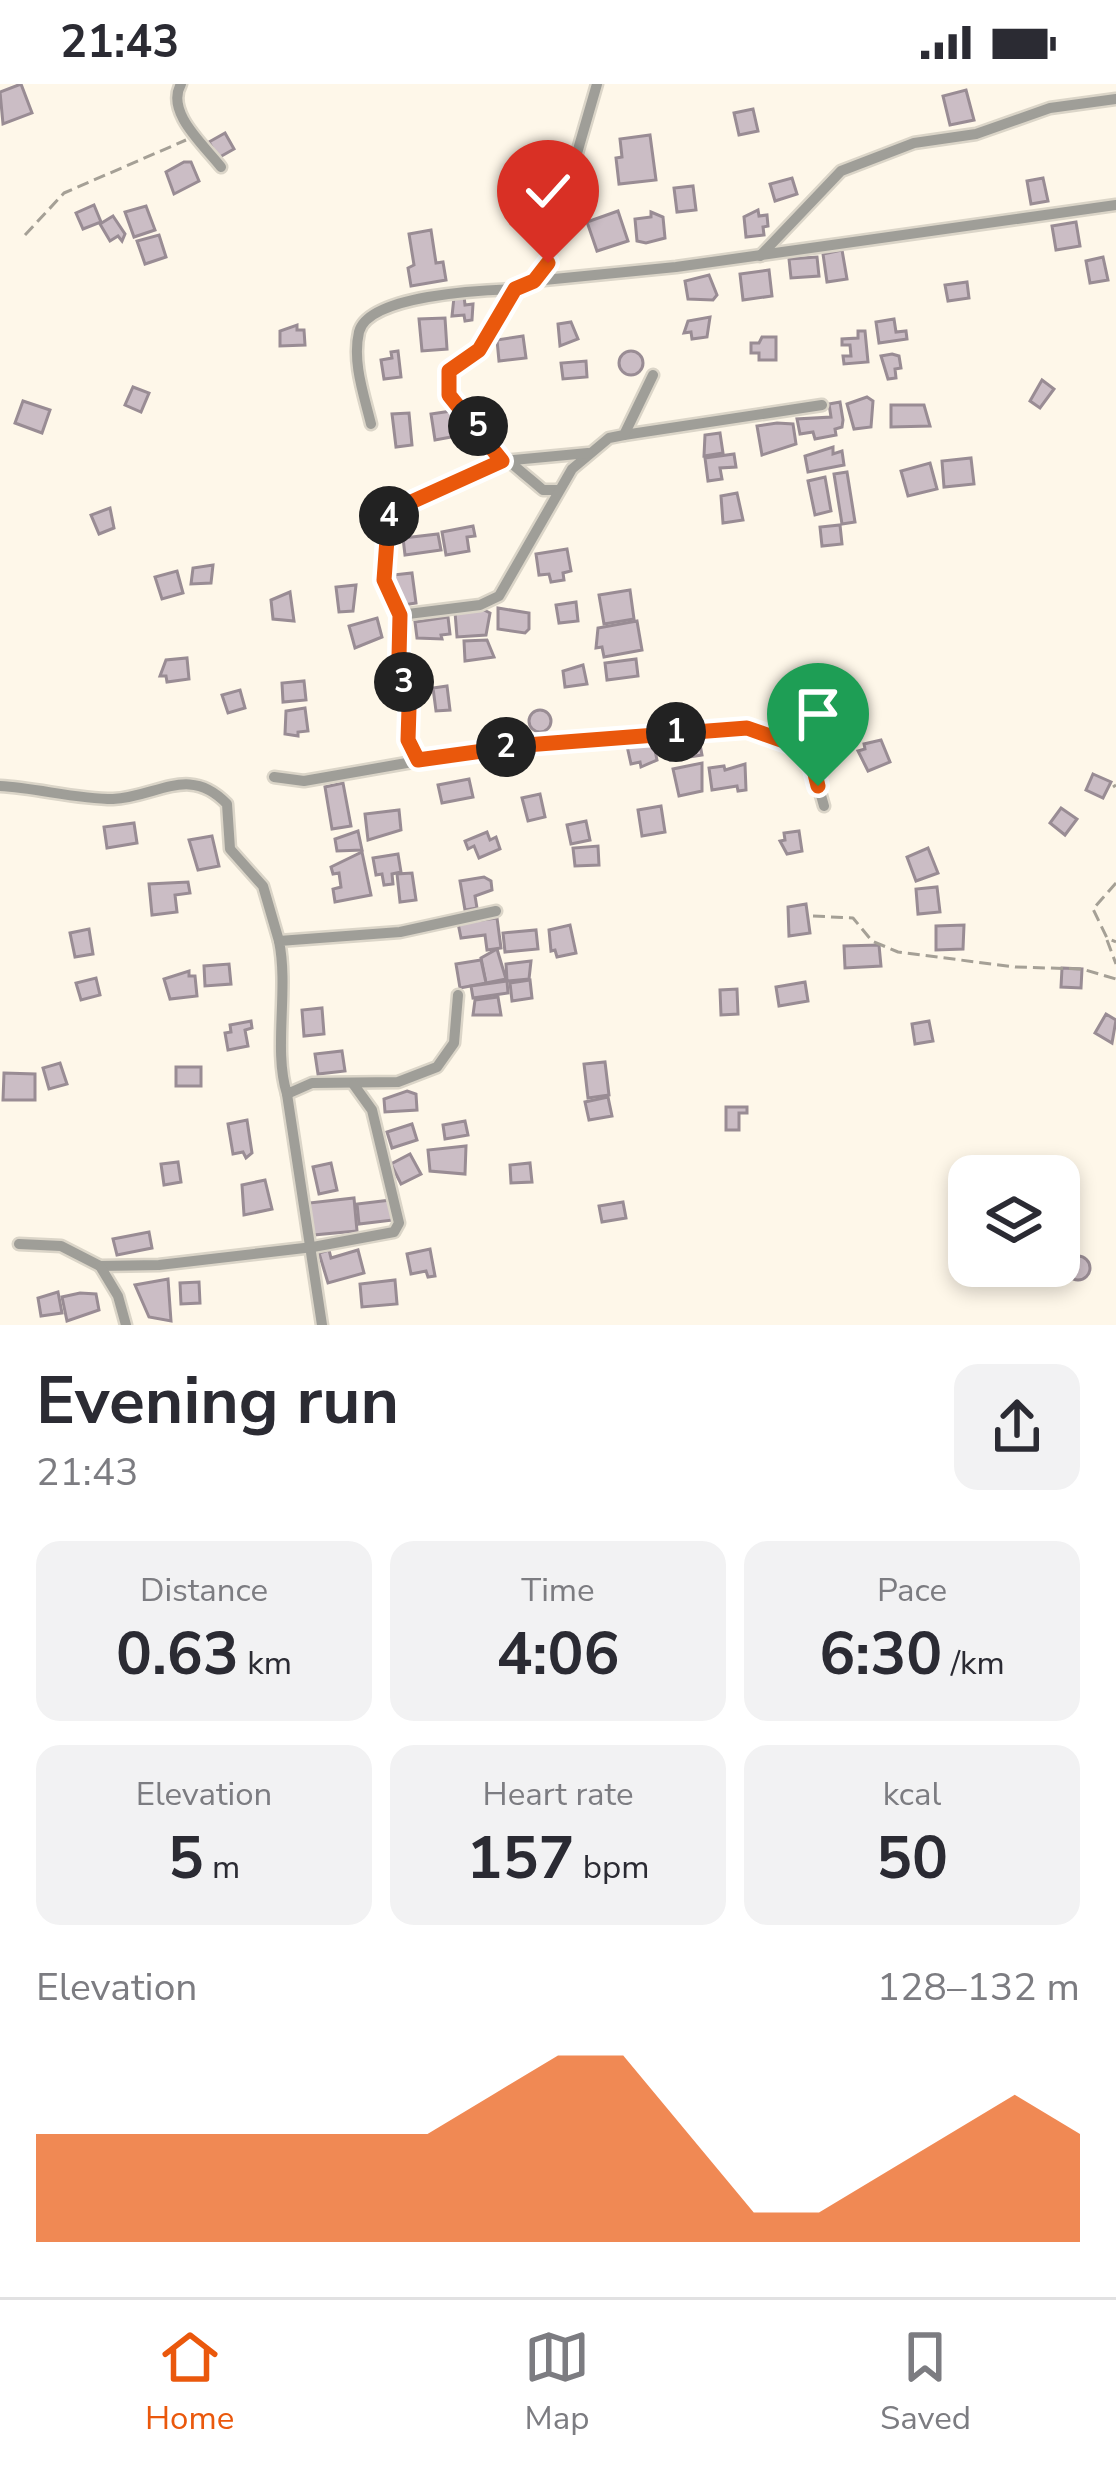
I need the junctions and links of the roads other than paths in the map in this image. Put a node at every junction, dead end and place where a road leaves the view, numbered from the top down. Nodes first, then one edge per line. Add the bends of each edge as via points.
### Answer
1 (181, 84) edge
2 (597, 84) edge
3 (1116, 99) edge
4 (221, 167) dead end
5 (1116, 205) edge
6 (760, 256) junction
7 (534, 281) junction
8 (515, 289) junction
9 (652, 375) dead end
10 (822, 405) dead end
11 (371, 424) dead end
12 (623, 435) junction
13 (587, 453) junction
14 (502, 461) junction
15 (559, 490) junction
16 (400, 615) junction
17 (418, 760) junction
18 (274, 778) dead end
19 (0, 786) edge
20 (824, 806) dead end
21 (496, 911) dead end
22 (279, 941) junction
23 (458, 995) dead end
24 (354, 1085) junction
25 (286, 1094) junction
26 (19, 1244) dead end
27 (313, 1247) junction
28 (100, 1266) junction
29 (127, 1325) edge
30 (322, 1325) edge

1 - 4 street via 177,109
2 - 7 street via 548,218 548,263
3 - 6 street via 914,143 841,171
5 - 6 street
6 - 7 street
7 - 8 street
8 - 11 street via 450,291 370,314 359,328 356,362
8 - 14 street via 479,350 449,371 449,395
9 - 12 street
10 - 12 street
12 - 13 street
13 - 14 street
13 - 15 street
14 - 15 street via 543,490
14 - 16 street via 389,512 384,580
15 - 16 street via 499,596
16 - 17 street via 408,740
17 - 18 street via 304,781
17 - 20 street via 747,728 795,745 813,766
19 - 22 street via 113,799 211,787 227,804 230,849 263,886
21 - 22 street via 400,932
22 - 25 street
23 - 24 street via 454,1043 437,1066 398,1082
24 - 25 street via 312,1083
24 - 27 street via 372,1109 399,1223 394,1232
25 - 27 street
26 - 28 street via 61,1246
27 - 28 street
27 - 30 street
28 - 29 street

